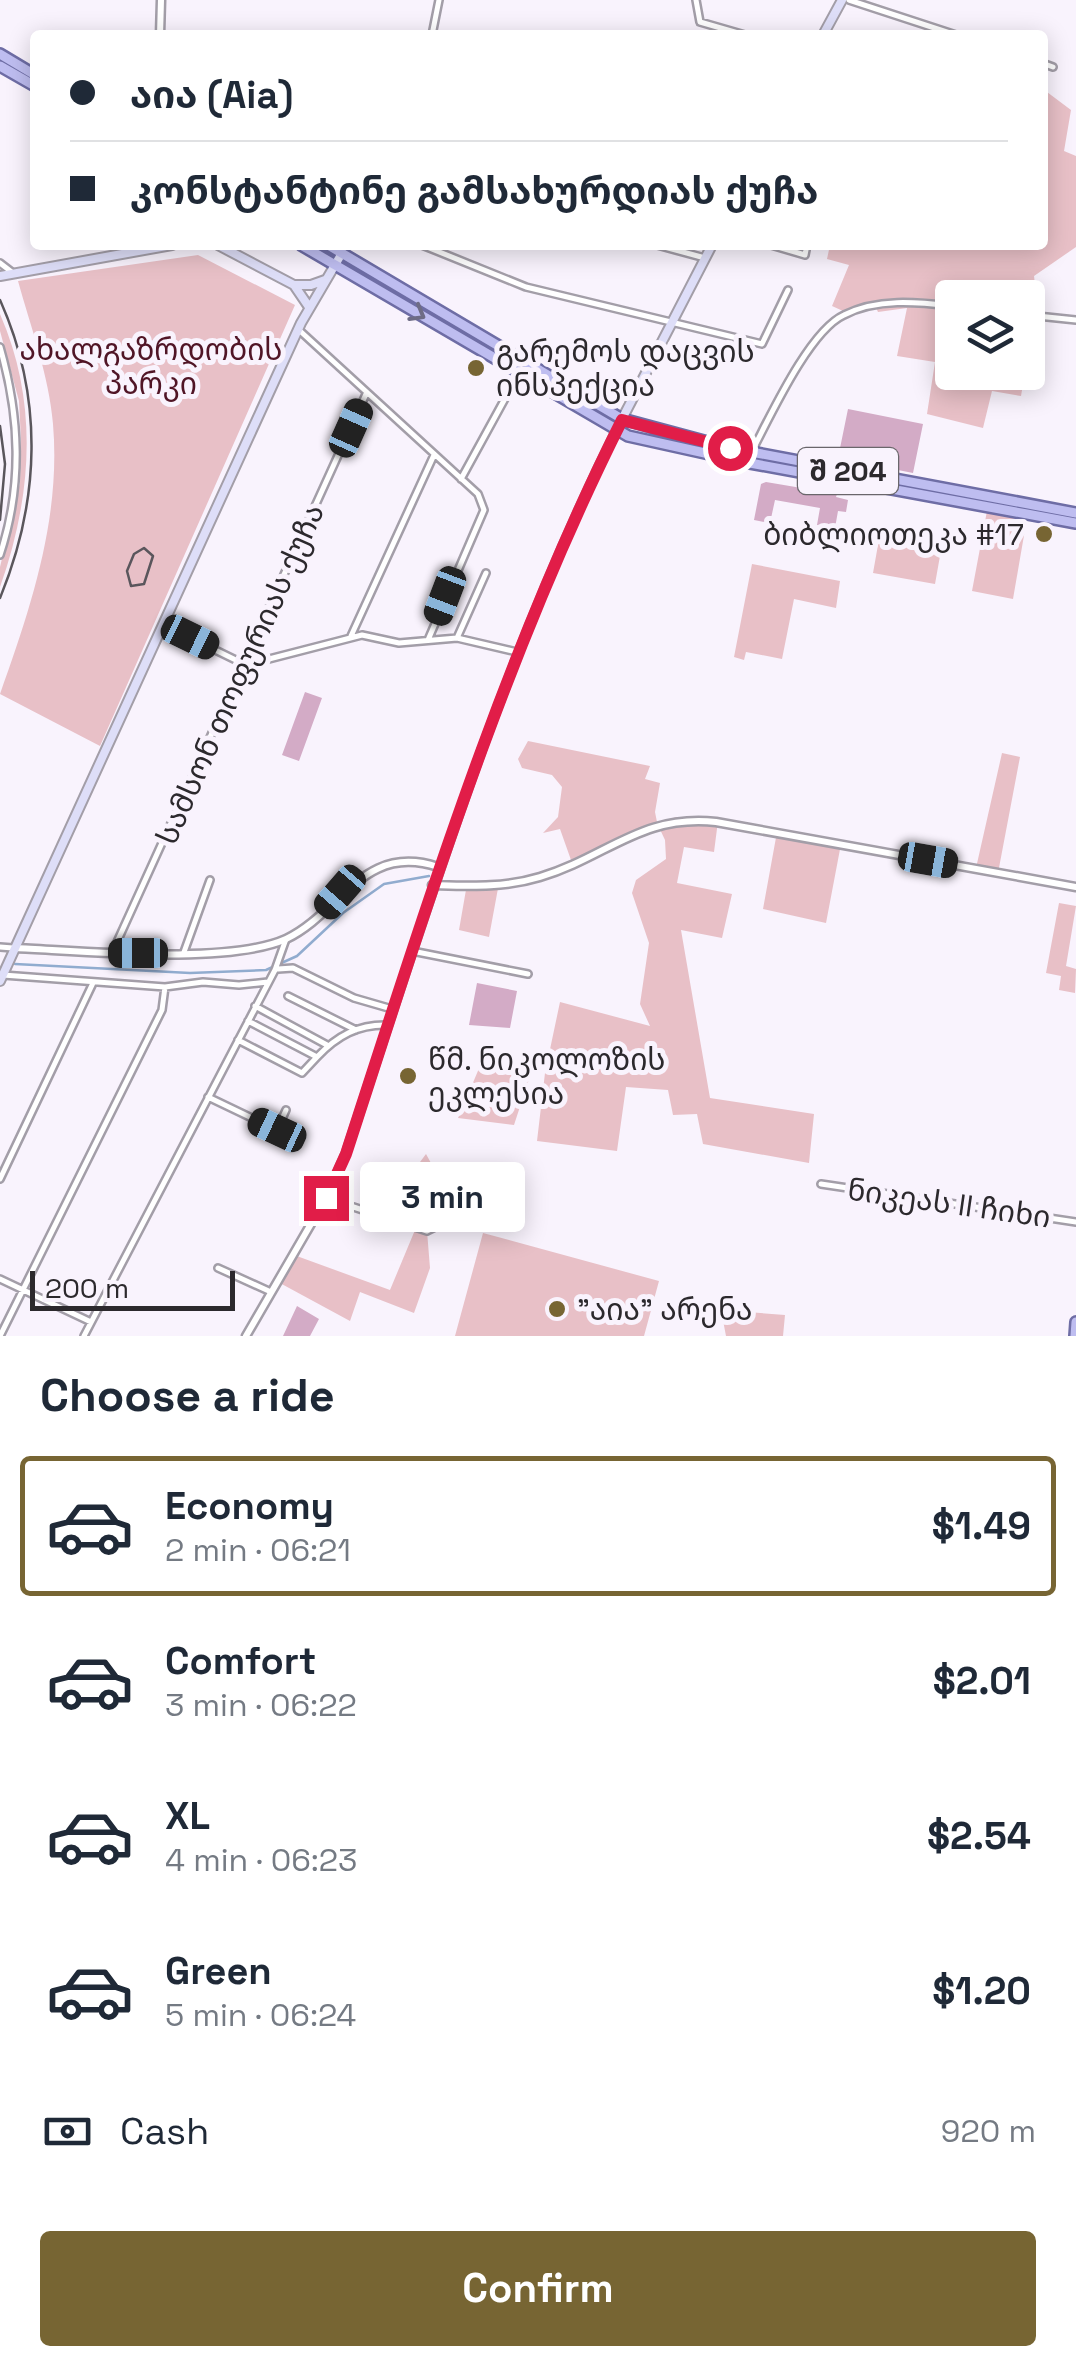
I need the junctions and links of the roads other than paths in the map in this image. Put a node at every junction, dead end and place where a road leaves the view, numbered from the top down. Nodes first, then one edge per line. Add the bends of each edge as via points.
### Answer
1 (161, 0) edge
2 (439, 0) edge
3 (696, 0) edge
4 (845, 0) edge
5 (160, 30) edge
6 (433, 30) edge
7 (728, 30) edge
8 (827, 30) edge
9 (940, 30) edge
10 (0, 54) edge
11 (1048, 65) edge
12 (0, 66) edge
13 (1053, 66) dead end
14 (30, 71) edge
15 (30, 83) edge
16 (108, 250) edge
17 (148, 250) edge
18 (228, 250) edge
19 (308, 250) edge
20 (343, 250) edge
21 (346, 250) edge
22 (434, 250) edge
23 (675, 250) edge
24 (709, 250) edge
25 (109, 258) junction
26 (705, 258) junction
27 (0, 263) edge
28 (334, 265) junction
29 (14, 273) junction
30 (0, 276) edge
31 (324, 280) junction
32 (294, 284) junction
33 (788, 290) dead end
34 (935, 305) edge
35 (310, 307) junction
36 (1045, 317) edge
37 (1076, 320) edge
38 (669, 324) junction
39 (299, 330) junction
40 (0, 347) edge
41 (519, 374) junction
42 (366, 394) junction
43 (622, 420) junction
44 (616, 431) junction
45 (751, 452) junction
46 (434, 455) junction
47 (461, 480) junction
48 (1076, 513) edge
49 (1076, 523) edge
50 (0, 555) edge
51 (486, 573) dead end
52 (161, 624) junction
53 (351, 636) junction
54 (457, 638) junction
55 (428, 640) junction
56 (517, 652) junction
57 (246, 664) junction
58 (438, 866) junction
59 (210, 880) dead end
60 (432, 885) junction
61 (1076, 887) edge
62 (286, 939) junction
63 (0, 947) edge
64 (16, 948) junction
65 (412, 951) junction
66 (184, 952) junction
67 (112, 953) junction
68 (275, 970) junction
69 (528, 974) dead end
70 (2, 978) edge
71 (268, 982) junction
72 (93, 983) junction
73 (166, 987) junction
74 (288, 996) dead end
75 (255, 1006) junction
76 (393, 1010) junction
77 (248, 1020) junction
78 (388, 1026) junction
79 (356, 1030) junction
80 (238, 1040) junction
81 (328, 1045) junction
82 (317, 1057) junction
83 (208, 1097) junction
84 (286, 1110) dead end
85 (0, 1179) edge
86 (822, 1184) dead end
87 (508, 1191) dead end
88 (326, 1198) junction
89 (1076, 1222) edge
90 (218, 1268) dead end
91 (0, 1279) edge
92 (22, 1290) junction
93 (271, 1292) junction
94 (91, 1322) junction
95 (1076, 1322) edge
96 (0, 1336) edge
97 (84, 1336) edge
98 (246, 1336) edge
99 (1075, 1336) edge

1 - 5 street
2 - 6 street
3 - 7 street via 700,22
4 - 8 main road
4 - 9 street
10 - 14 main road
11 - 13 street
12 - 15 main road
16 - 25 street
17 - 25 main road
18 - 32 main road
19 - 28 main road, შ 204
20 - 28 main road
21 - 43 main road, შ 204
22 - 38 street via 526,287
23 - 26 street
24 - 26 main road
25 - 29 main road
26 - 38 main road
27 - 29 street
28 - 31 main road
28 -> 41 main road, შ 204
29 - 30 main road
31 - 32 main road
31 - 35 main road
32 - 35 main road
33 - 38 street via 762,344
34 - 45 street via 895,302 842,315 787,383
35 - 39 main road
36 - 37 street
38 - 43 main road
39 - 42 street
39 - 52 main road
40 - 50 street via 18,438 15,492
41 - 44 main road, შ 204
41 - 47 street
42 - 46 street
42 - 57 street, სამსონ თოფურიას ქუჩა
43 - 44 main road
43 - 45 main road, შ 204
44 - 49 main road, შ 204 via 750,463
44 - 56 street
45 - 48 main road, შ 204
46 - 47 street
46 - 53 street
47 - 55 street via 484,510
51 - 54 street
52 - 57 street
52 - 64 main road
53 - 55 street
53 - 57 street
54 - 55 street
54 - 56 street
56 - 58 street
57 - 67 street, სამსონ თოფურიას ქუჩა
58 - 60 street
58 - 62 street via 408,862 372,872
59 - 66 street
60 - 61 street via 492,886 540,877 675,820
60 - 65 street
62 - 66 street via 260,948
62 - 68 street
63 - 64 street
64 - 67 street
64 - 70 main road
65 - 69 street
65 - 76 street
66 - 67 street
68 - 71 street
68 - 76 street via 293,968
70 - 72 street
71 - 73 street
71 - 75 street
72 - 73 street
72 - 85 street
73 - 92 street via 162,1010
74 - 79 street
75 - 77 street
75 - 81 street
76 - 78 street
77 - 80 street
77 - 82 street
78 - 79 street
78 - 88 street
79 - 81 street
80 - 82 street via 302,1073
80 - 83 street
81 - 82 street
83 - 84 street via 277,1130
83 - 94 street
86 - 89 street, ნიკეას II ჩიხი
87 - 88 street via 427,1231
88 - 93 street
90 - 93 street
91 - 92 street
92 - 94 street
92 - 96 street
93 - 98 street
94 - 97 street
95 - 99 main road

